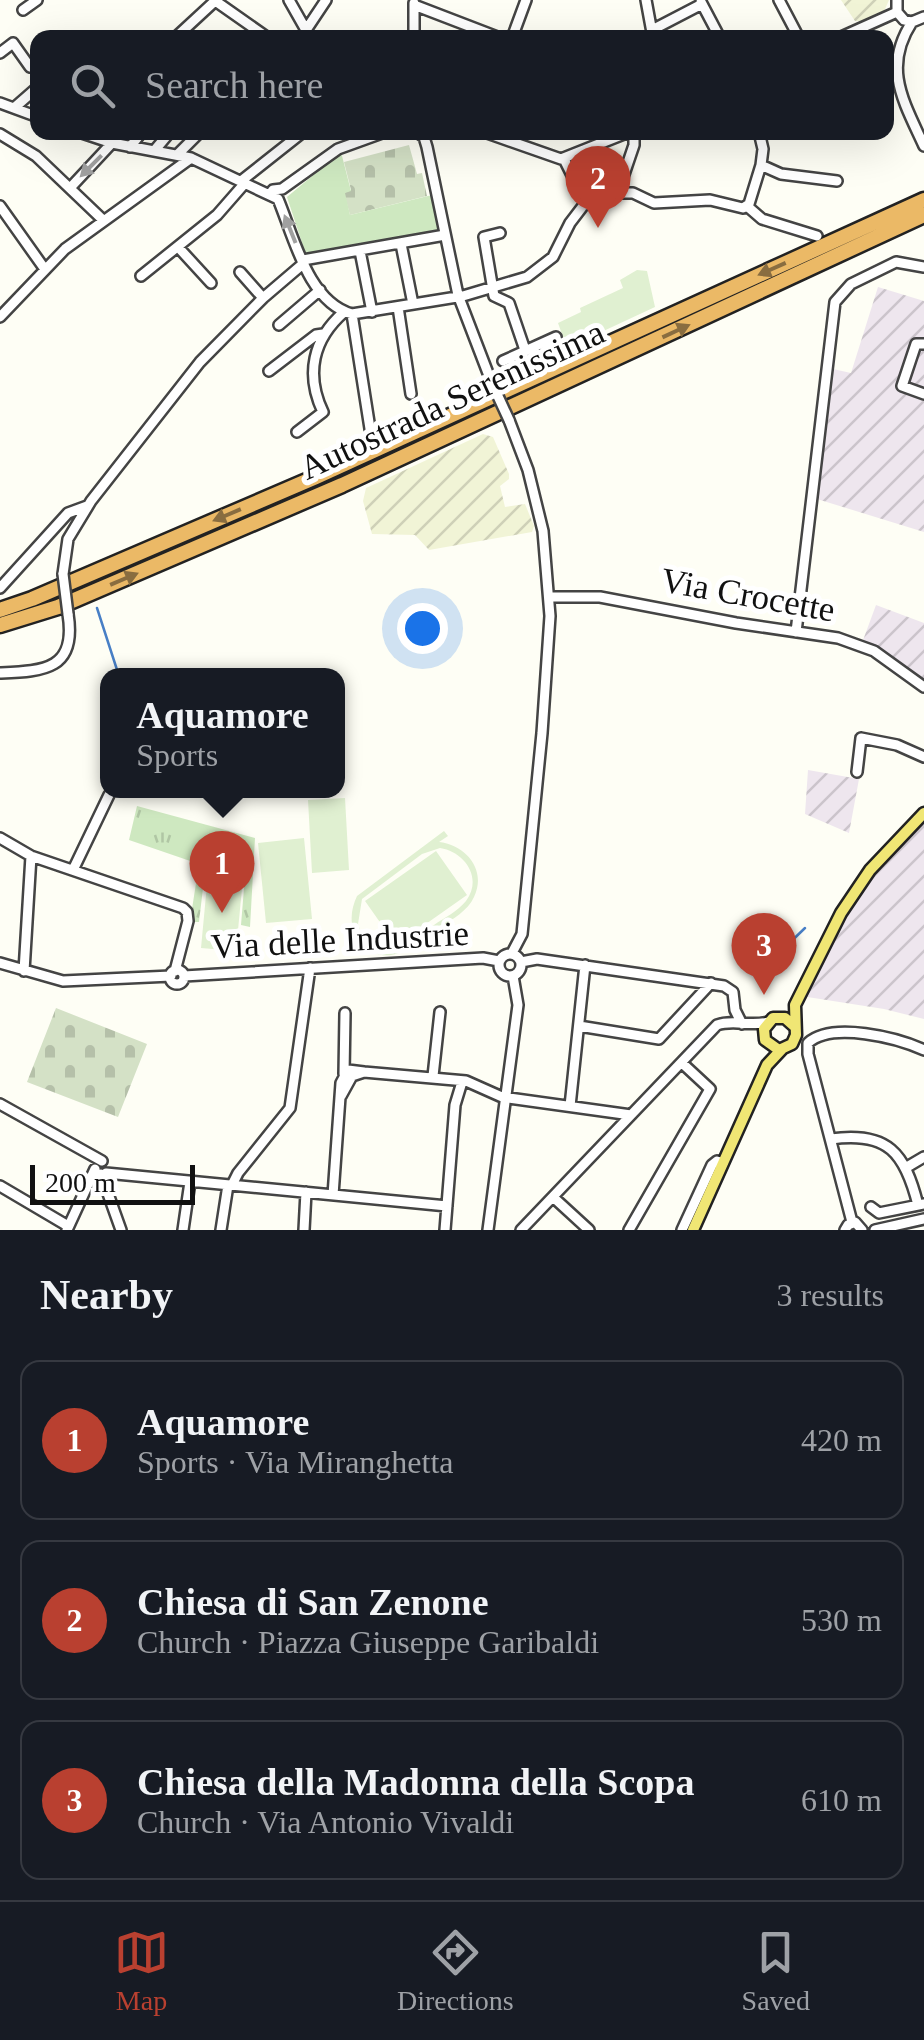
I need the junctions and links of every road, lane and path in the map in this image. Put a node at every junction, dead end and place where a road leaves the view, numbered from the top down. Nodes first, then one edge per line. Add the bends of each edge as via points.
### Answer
1 (37, 0) edge
2 (289, 0) edge
3 (326, 0) edge
4 (526, 0) edge
5 (646, 0) edge
6 (778, 0) edge
7 (897, 0) edge
8 (215, 1) edge
9 (414, 2) edge
10 (701, 2) edge
11 (24, 10) dead end
12 (924, 17) edge
13 (904, 18) junction
14 (184, 30) edge
15 (257, 30) edge
16 (302, 30) edge
17 (307, 30) edge
18 (414, 30) edge
19 (481, 30) edge
20 (515, 30) edge
21 (651, 30) edge
22 (658, 30) edge
23 (716, 30) edge
24 (795, 30) edge
25 (867, 30) edge
26 (0, 53) edge
27 (30, 67) dead end
28 (30, 94) edge
29 (0, 103) edge
30 (14, 108) junction
31 (30, 114) edge
32 (0, 134) edge
33 (101, 140) edge
34 (136, 140) edge
35 (163, 140) edge
36 (192, 140) edge
37 (293, 140) edge
38 (344, 140) edge
39 (361, 140) edge
40 (427, 140) edge
41 (517, 140) edge
42 (611, 140) edge
43 (633, 140) edge
44 (761, 140) edge
45 (112, 144) junction
46 (346, 145) junction
47 (924, 146) edge
48 (130, 147) junction
49 (154, 150) junction
50 (178, 154) junction
51 (191, 158) junction
52 (564, 159) junction
53 (761, 165) junction
54 (836, 181) dead end
55 (243, 182) junction
56 (70, 188) junction
57 (618, 192) junction
58 (276, 195) junction
59 (592, 200) junction
60 (924, 200) edge
61 (0, 206) edge
62 (747, 206) junction
63 (924, 215) edge
64 (103, 220) junction
65 (500, 233) dead end
66 (445, 235) junction
67 (817, 236) dead end
68 (401, 244) junction
69 (178, 246) junction
70 (360, 251) junction
71 (303, 261) junction
72 (44, 268) junction
73 (924, 268) edge
74 (240, 272) dead end
75 (141, 276) dead end
76 (211, 282) dead end
77 (493, 289) junction
78 (320, 290) junction
79 (458, 295) junction
80 (263, 298) junction
81 (413, 304) junction
82 (398, 307) junction
83 (372, 312) junction
84 (348, 313) junction
85 (0, 317) edge
86 (279, 324) dead end
87 (324, 334) junction
88 (556, 336) dead end
89 (924, 344) edge
90 (524, 350) junction
91 (503, 361) dead end
92 (269, 371) dead end
93 (411, 394) dead end
94 (924, 394) edge
95 (297, 432) dead end
96 (370, 435) dead end
97 (87, 506) junction
98 (0, 588) edge
99 (549, 598) junction
100 (0, 610) edge
101 (0, 625) edge
102 (796, 632) junction
103 (0, 673) edge
104 (924, 688) edge
105 (924, 757) edge
106 (857, 772) dead end
107 (108, 798) edge
108 (924, 813) edge
109 (0, 838) edge
110 (31, 856) junction
111 (73, 870) junction
112 (512, 954) junction
113 (499, 961) junction
114 (521, 962) junction
115 (0, 963) edge
116 (586, 966) junction
117 (310, 968) junction
118 (24, 972) junction
119 (177, 974) junction
120 (513, 976) junction
121 (711, 983) junction
122 (734, 1004) junction
123 (796, 1005) junction
124 (440, 1012) dead end
125 (345, 1013) dead end
126 (780, 1017) junction
127 (726, 1022) junction
128 (768, 1022) junction
129 (746, 1025) junction
130 (579, 1026) junction
131 (794, 1026) junction
132 (765, 1040) junction
133 (784, 1049) junction
134 (924, 1050) edge
135 (808, 1054) junction
136 (682, 1062) junction
137 (767, 1064) junction
138 (364, 1072) junction
139 (344, 1074) junction
140 (433, 1076) junction
141 (462, 1082) junction
142 (341, 1096) junction
143 (506, 1097) junction
144 (0, 1104) edge
145 (570, 1106) junction
146 (631, 1115) junction
147 (831, 1138) junction
148 (924, 1157) edge
149 (723, 1163) junction
150 (907, 1167) junction
151 (243, 1168) junction
152 (99, 1170) junction
153 (190, 1182) junction
154 (230, 1185) junction
155 (0, 1186) edge
156 (244, 1186) junction
157 (306, 1192) junction
158 (334, 1195) junction
159 (554, 1197) junction
160 (921, 1204) edge
161 (447, 1206) junction
162 (871, 1207) dead end
163 (924, 1218) edge
164 (848, 1226) edge
165 (67, 1228) edge
166 (121, 1230) edge
167 (183, 1230) edge
168 (222, 1230) edge
169 (304, 1230) edge
170 (445, 1230) edge
171 (488, 1230) edge
172 (521, 1230) edge
173 (589, 1230) edge
174 (628, 1230) edge
175 (682, 1230) edge
176 (693, 1230) edge
177 (862, 1230) edge
178 (874, 1230) edge

1 - 11 street
2 - 16 street
3 - 17 street
4 - 20 street
5 - 21 street
6 - 24 street
7 - 13 street
8 - 14 street
8 - 15 street
9 - 18 street
9 - 19 street
10 - 22 street
10 - 23 street
12 - 13 street
13 - 25 street
13 - 47 street via 898,86
26 - 27 street via 13,43
28 - 30 street
29 - 30 street
30 - 31 street
32 - 56 street
33 - 45 street
34 - 48 street
35 - 49 street
36 - 50 street
37 - 55 street
38 - 46 street
39 - 46 street
40 - 66 street
41 - 52 street via 537,154
42 - 52 street
43 - 57 street
44 - 53 street
45 - 48 street
45 -> 56 street
46 - 58 street
48 - 49 street
49 - 50 street
50 - 51 street
51 - 55 street
51 - 64 street
52 - 59 street
53 - 54 street
53 - 62 street
55 - 58 street
55 - 69 street via 217,216
56 - 64 street
57 - 59 street
57 - 62 street via 648,202
71 -> 58 street
59 - 77 street via 542,268
60 -> 100 highway, Autostrada Serenissima via 316,477
61 - 72 street
62 - 67 street via 762,219
101 -> 63 highway, Autostrada Serenissima via 58,607 342,485
64 - 72 street
65 - 77 street via 484,237
66 - 68 street
66 - 79 street
68 - 70 street
68 - 81 street
69 - 75 street
69 - 76 street
70 - 71 street
70 - 83 street
71 - 78 street
71 - 80 street
72 - 85 street
73 - 102 street via 896,262 850,284 835,302
74 - 80 street
77 - 79 street
77 - 90 street via 496,299 509,303
78 - 84 street
78 - 86 street
79 - 81 street
79 - 99 street, bridge via 536,498
80 - 97 street via 200,362
81 - 82 street
82 - 83 street
82 - 93 street
83 - 84 street
84 - 87 street
84 - 96 street
87 - 92 street
87 - 95 street via 313,363 323,412
88 - 90 street
89 - 94 street via 912,350 902,386
90 - 91 street
97 - 98 street via 68,512
97 - 103 street, bridge via 68,539 63,574 70,636 56,664
99 - 102 street, Via Crocette via 600,597
99 - 112 street via 522,934
102 - 104 street, Via Crocette via 866,647
105 - 106 street via 862,738
107 - 111 street
108 - 123 main road via 862,880
109 - 110 street
110 - 111 street
110 - 118 street
111 - 119 street via 187,912
112 - 113 street
112 - 114 street
113 - 117 street, Via delle Industrie
113 - 120 street via 501,971
114 - 116 street
114 - 120 street
115 - 118 street, Via delle Industrie
116 - 121 street
116 - 130 street
117 - 119 street, Via delle Industrie
117 - 151 street via 290,1108
118 - 119 street, Via delle Industrie via 63,982
120 - 143 street via 518,1005
121 - 122 street via 728,987
121 - 130 street via 659,1040
122 - 127 street
122 - 129 street
123 - 126 main road
123 - 131 main road
124 - 140 street
125 - 139 street
126 - 128 main road
126 - 131 main road
127 - 129 street
127 - 136 street
128 - 129 street
128 - 132 main road
129 - 132 street
130 - 145 street
131 - 133 main road via 795,1038
132 - 133 main road
132 - 137 main road
133 - 135 street
133 - 137 main road
134 - 135 street via 846,1033 815,1036
135 - 147 street
136 - 146 street
136 - 174 street via 710,1089
137 - 149 main road
138 - 139 street
138 - 140 street
138 - 142 street via 352,1076
139 - 142 street
140 - 141 street
141 - 143 street
141 - 161 street
142 - 158 street
143 - 145 street
143 - 171 street
144 - 152 street via 82,1152
145 - 146 street
146 - 159 street
147 - 150 street via 876,1141
147 - 164 street
148 - 150 street
149 - 175 street via 712,1165
149 - 176 main road
150 - 160 street
151 - 154 street
151 - 156 street
152 - 153 street
152 - 165 street
152 - 166 street
153 - 154 street
153 - 167 street
154 - 156 street
154 - 168 street
155 - 165 street
156 - 157 street
157 - 158 street
157 - 169 street
158 - 161 street
159 - 172 street
159 - 173 street
160 - 162 street via 880,1213
161 - 170 street
163 - 178 street
164 - 177 street

